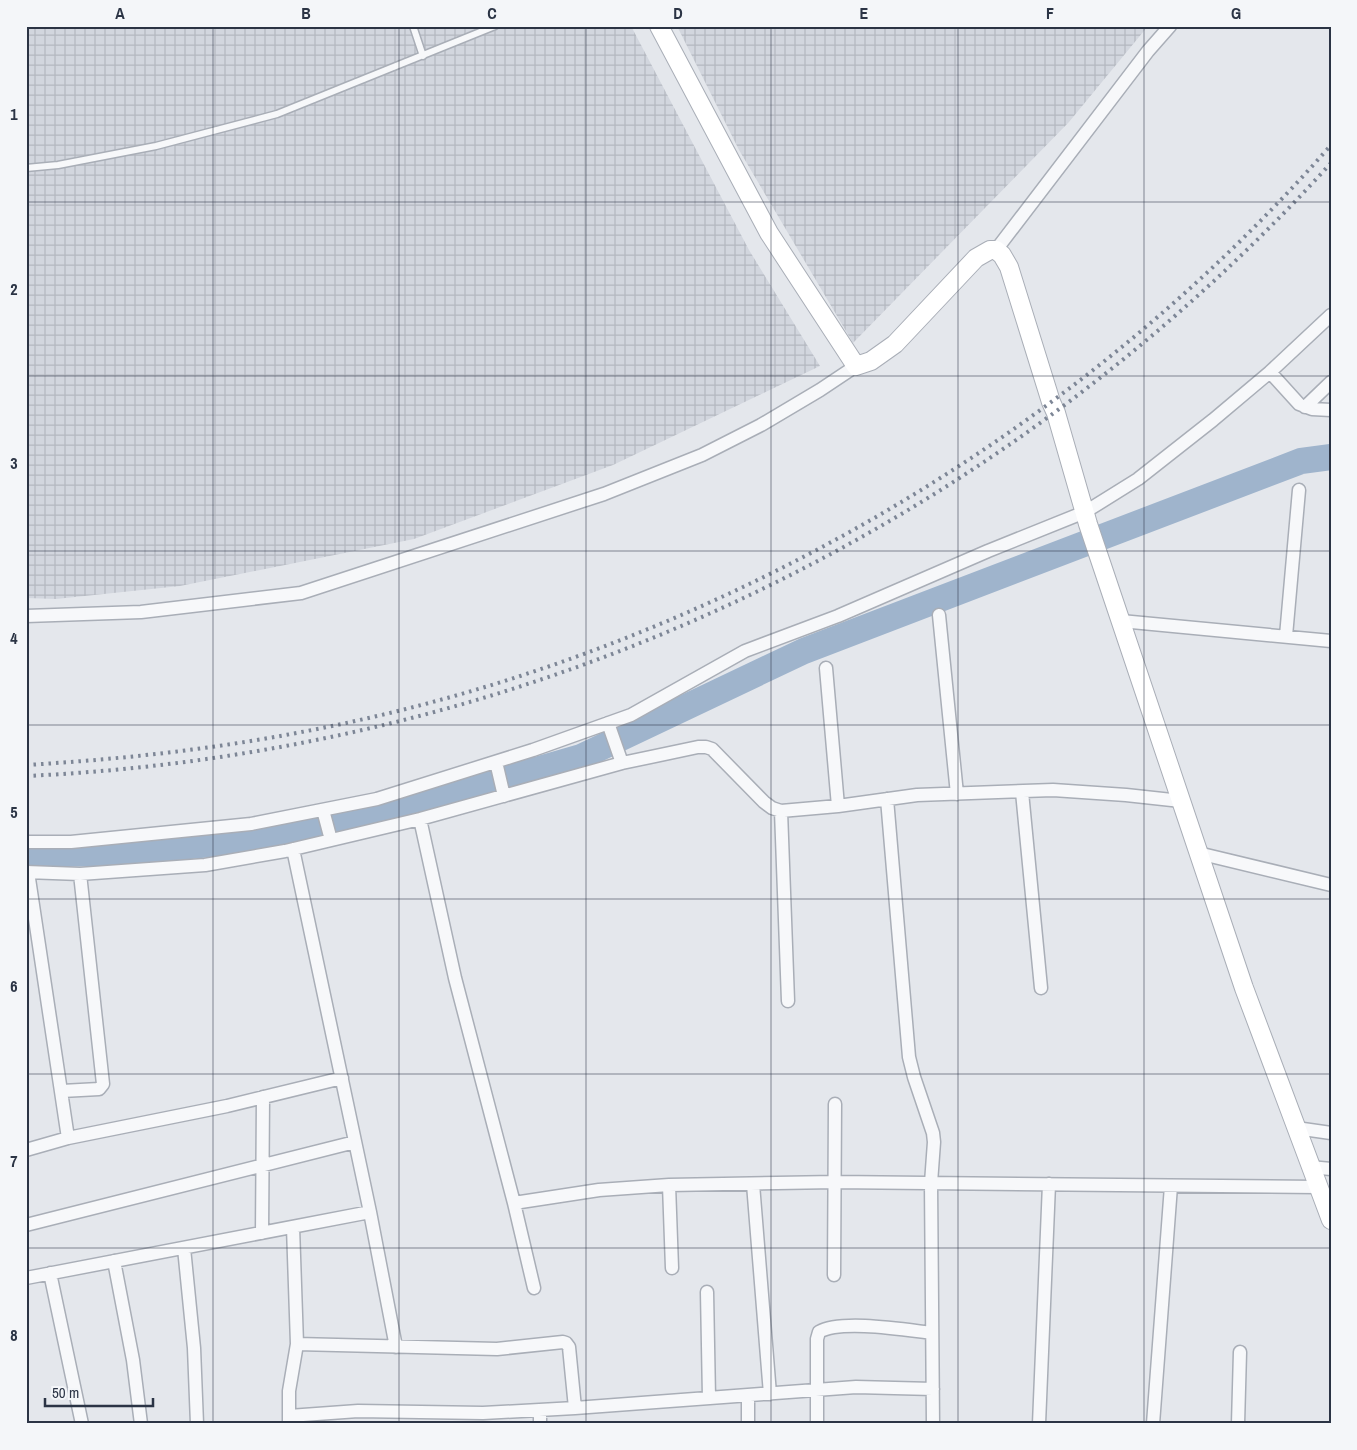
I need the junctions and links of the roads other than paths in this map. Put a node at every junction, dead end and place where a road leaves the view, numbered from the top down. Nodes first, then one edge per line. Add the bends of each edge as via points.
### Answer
1 (413, 26) edge
2 (494, 26) edge
3 (660, 26) edge
4 (1170, 26) edge
5 (423, 56) junction
6 (26, 168) edge
7 (996, 250) junction
8 (1331, 315) edge
9 (856, 366) junction
10 (1270, 372) junction
11 (1331, 382) edge
12 (1304, 408) junction
13 (1331, 410) edge
14 (1299, 490) dead end
15 (1086, 518) junction
16 (939, 615) dead end
17 (26, 616) edge
18 (1121, 621) junction
19 (1286, 636) junction
20 (1331, 641) edge
21 (826, 668) dead end
22 (608, 723) junction
23 (496, 762) junction
24 (622, 763) junction
25 (1022, 792) junction
26 (957, 794) junction
27 (504, 796) junction
28 (887, 799) junction
29 (1181, 801) junction
30 (838, 806) junction
31 (322, 810) junction
32 (781, 811) junction
33 (420, 819) junction
34 (331, 840) junction
35 (26, 842) edge
36 (293, 849) junction
37 (1198, 853) junction
38 (27, 872) edge
39 (80, 874) junction
40 (1331, 885) edge
41 (1042, 988) dead end
42 (788, 1001) dead end
43 (342, 1078) junction
44 (62, 1092) junction
45 (263, 1097) junction
46 (835, 1104) dead end
47 (1296, 1128) junction
48 (1331, 1133) edge
49 (68, 1138) junction
50 (355, 1142) junction
51 (26, 1150) edge
52 (261, 1167) junction
53 (1310, 1167) junction
54 (1331, 1170) edge
55 (835, 1182) junction
56 (930, 1183) junction
57 (753, 1184) junction
58 (1049, 1184) junction
59 (668, 1185) junction
60 (1171, 1186) junction
61 (1318, 1187) junction
62 (514, 1202) junction
63 (1328, 1210) edge
64 (370, 1212) junction
65 (26, 1225) edge
66 (293, 1227) junction
67 (262, 1233) junction
68 (184, 1248) junction
69 (114, 1261) junction
70 (672, 1268) dead end
71 (50, 1273) junction
72 (834, 1275) dead end
73 (26, 1278) edge
74 (534, 1288) dead end
75 (707, 1292) dead end
76 (932, 1333) junction
77 (297, 1344) junction
78 (396, 1347) junction
79 (1240, 1352) dead end
80 (933, 1389) junction
81 (818, 1390) junction
82 (770, 1394) junction
83 (748, 1395) junction
84 (709, 1398) junction
85 (575, 1408) junction
86 (540, 1410) junction
87 (469, 1418) edge
88 (289, 1420) edge
89 (82, 1424) edge
90 (141, 1424) edge
91 (197, 1424) edge
92 (540, 1424) edge
93 (748, 1424) edge
94 (817, 1424) edge
95 (933, 1424) edge
96 (1039, 1424) edge
97 (1153, 1424) edge
98 (1238, 1424) edge

1 - 5 lane
2 - 5 lane
3 - 9 street via 770,233
4 - 7 street
5 - 6 lane via 277,114 156,146
7 - 9 street via 976,258 896,344 871,361
7 - 15 street via 1010,267
8 - 10 street
9 - 17 street via 761,425 702,456 604,494 301,593 141,612
10 - 12 street
10 - 15 street
11 - 12 street
12 - 13 street
14 - 19 street
15 - 18 street
15 - 22 street via 1065,519 745,652 631,716
16 - 26 street
18 - 19 street
18 - 29 street
19 - 20 street
21 - 30 street
22 - 23 street
22 - 24 street
23 - 27 street
23 - 31 street via 377,799
24 - 27 street
24 - 32 street via 706,747 721,757 764,802
25 - 26 street
25 - 29 street via 1053,790
25 - 41 street
26 - 28 street
27 - 33 street
28 - 30 street
28 - 56 street via 909,1057 934,1133
29 - 37 street
30 - 32 street
31 - 34 street
31 - 35 street via 251,824 71,842
32 - 42 street
33 - 34 street
33 - 62 street via 456,978
34 - 36 street
36 - 39 street via 205,865
36 - 43 street
37 - 40 street
37 - 47 street
38 - 39 street
38 - 44 street
39 - 44 street via 103,1084 99,1089
43 - 45 street
43 - 50 street
44 - 49 street
45 - 49 street
45 - 52 street
46 - 55 street
47 - 48 street
47 - 53 street
49 - 51 street
50 - 52 street
50 - 64 street
52 - 65 street
52 - 67 street
53 - 54 street
53 - 61 street
55 - 56 street
55 - 57 street
55 - 72 street
56 - 58 street
56 - 76 street
57 - 59 street
57 - 82 street
58 - 60 street
58 - 96 street
59 - 62 street via 599,1190
59 - 70 street
60 - 61 street
60 - 97 street
61 - 63 street
62 - 74 street
64 - 66 street
64 - 78 street
66 - 67 street
66 - 77 street
67 - 68 street
68 - 69 street
68 - 91 street via 194,1348
69 - 71 street
69 - 90 street via 133,1360
71 - 73 street
71 - 89 street
75 - 84 street
76 - 80 street
76 - 81 street via 827,1327 819,1332 817,1339
77 - 78 street
77 - 88 street via 289,1391
78 - 85 street via 497,1349 566,1343 570,1352
79 - 98 street
80 - 81 street via 866,1387
80 - 95 street
81 - 82 street
81 - 94 street
82 - 83 street
83 - 84 street
83 - 93 street
84 - 85 street
85 - 86 street
86 - 87 street
86 - 92 street
87 - 88 street via 358,1411

